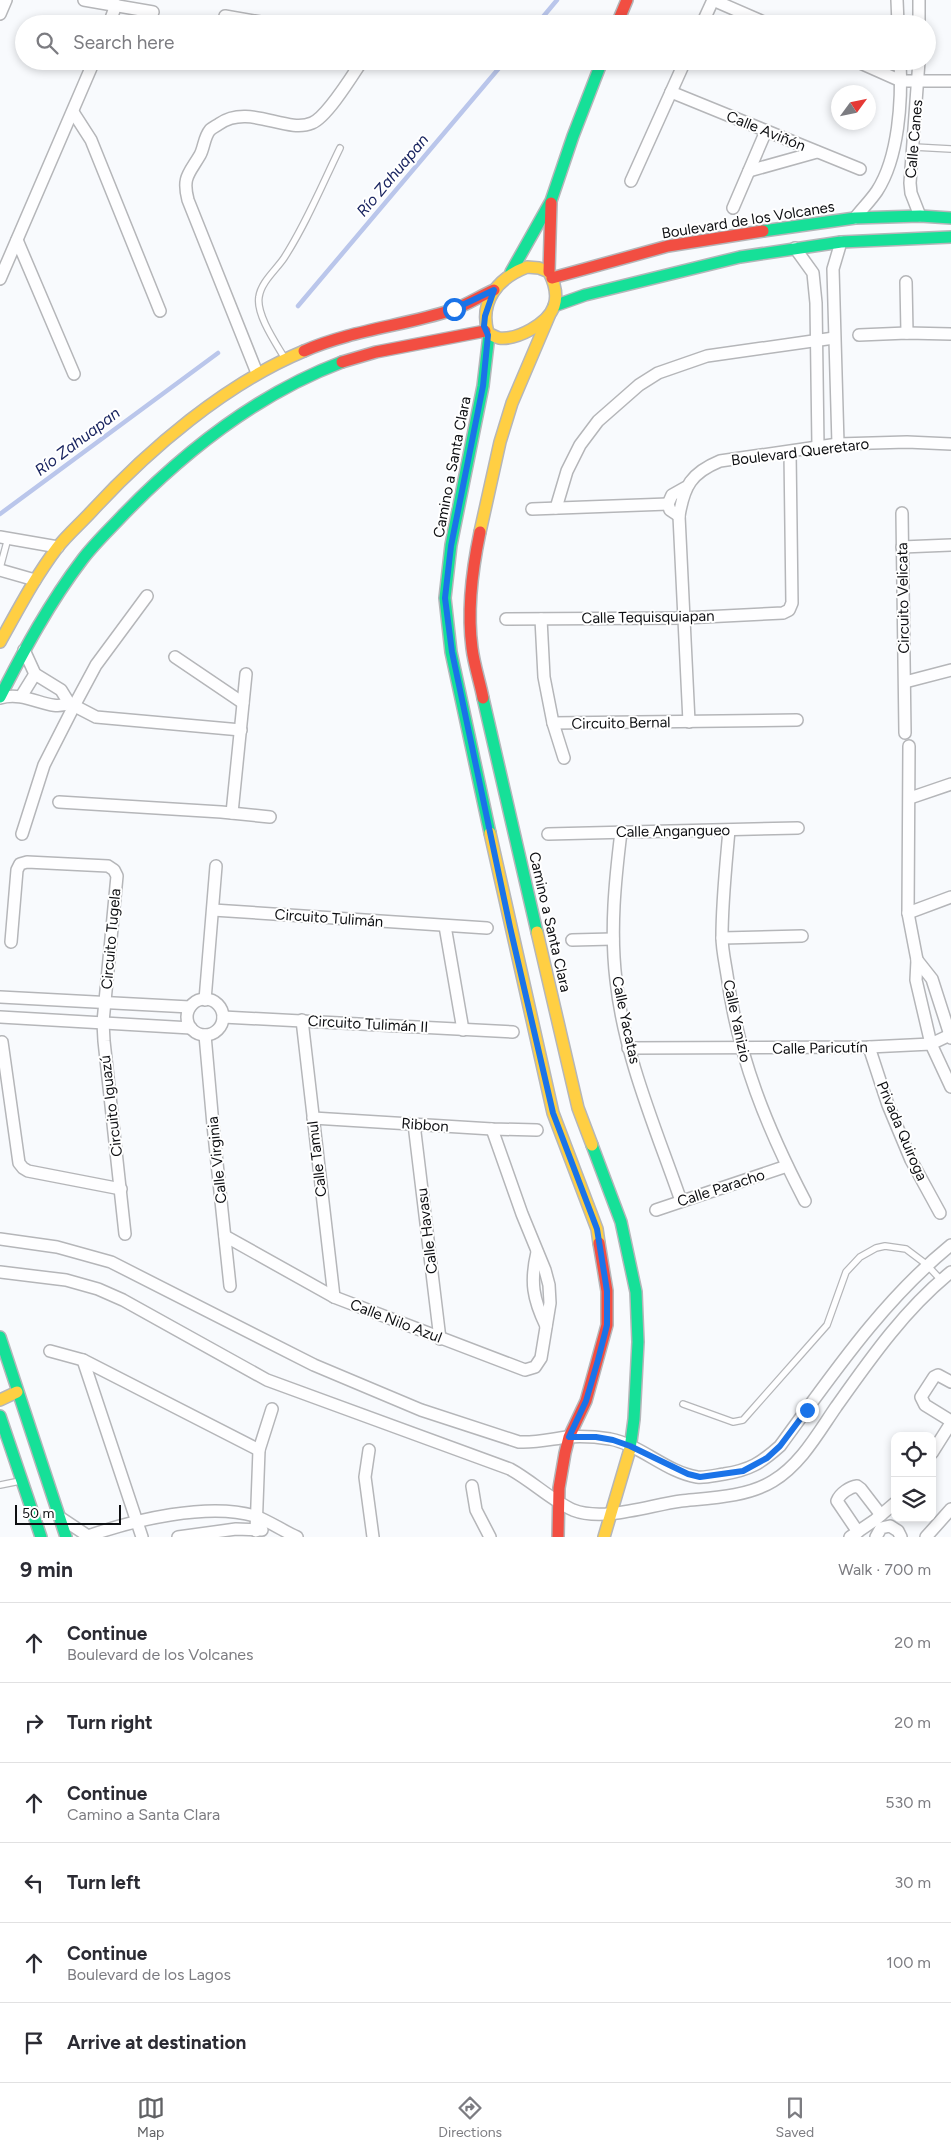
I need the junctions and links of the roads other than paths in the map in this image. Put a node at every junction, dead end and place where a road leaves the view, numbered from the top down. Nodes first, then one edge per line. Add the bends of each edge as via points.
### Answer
1 (6, 0) edge
2 (84, 0) edge
3 (627, 0) edge
4 (713, 0) edge
5 (897, 0) edge
6 (918, 0) edge
7 (116, 6) junction
8 (154, 12) dead end
9 (0, 14) edge
10 (112, 15) edge
11 (621, 15) edge
12 (706, 15) edge
13 (747, 15) edge
14 (898, 15) edge
15 (919, 15) edge
16 (90, 70) edge
17 (356, 70) edge
18 (599, 70) edge
19 (681, 70) edge
20 (877, 70) edge
21 (900, 70) edge
22 (919, 70) edge
23 (901, 80) junction
24 (919, 80) junction
25 (951, 81) edge
26 (671, 92) junction
27 (73, 112) junction
28 (766, 131) junction
29 (914, 147) junction
30 (340, 148) dead end
31 (951, 148) edge
32 (817, 152) junction
33 (860, 169) dead end
34 (749, 171) junction
35 (630, 181) dead end
36 (552, 201) junction
37 (733, 208) dead end
38 (920, 216) junction
39 (855, 218) junction
40 (951, 218) edge
41 (728, 236) junction
42 (951, 237) edge
43 (17, 240) junction
44 (841, 242) junction
45 (795, 248) junction
46 (687, 256) junction
47 (732, 259) junction
48 (833, 269) junction
49 (511, 272) junction
50 (813, 273) junction
51 (551, 275) junction
52 (0, 279) edge
53 (906, 282) dead end
54 (494, 290) junction
55 (160, 311) dead end
56 (552, 311) junction
57 (381, 327) junction
58 (907, 332) junction
59 (487, 333) junction
60 (951, 334) edge
61 (859, 335) dead end
62 (336, 338) junction
63 (834, 338) junction
64 (817, 340) junction
65 (387, 351) junction
66 (284, 358) junction
67 (343, 361) junction
68 (257, 373) junction
69 (74, 374) dead end
70 (838, 444) junction
71 (951, 444) edge
72 (818, 448) junction
73 (790, 452) junction
74 (688, 486) junction
75 (668, 504) junction
76 (556, 508) junction
77 (532, 509) dead end
78 (902, 513) dead end
79 (679, 516) junction
80 (4, 537) edge
81 (951, 545) edge
82 (58, 547) junction
83 (902, 548) junction
84 (0, 569) edge
85 (35, 580) junction
86 (147, 596) dead end
87 (684, 618) junction
88 (506, 619) dead end
89 (541, 619) junction
90 (0, 642) edge
91 (24, 650) junction
92 (175, 657) dead end
93 (951, 670) edge
94 (34, 674) junction
95 (246, 674) dead end
96 (904, 682) junction
97 (22, 695) junction
98 (0, 697) edge
99 (243, 703) junction
100 (72, 704) junction
101 (797, 720) dead end
102 (689, 722) junction
103 (553, 723) junction
104 (241, 730) junction
105 (905, 733) dead end
106 (909, 746) dead end
107 (564, 758) dead end
108 (951, 784) edge
109 (910, 798) junction
110 (59, 802) dead end
111 (232, 813) junction
112 (270, 817) dead end
113 (798, 828) dead end
114 (729, 830) junction
115 (621, 832) junction
116 (22, 834) dead end
117 (548, 834) dead end
118 (216, 866) dead end
119 (951, 898) edge
120 (213, 910) junction
121 (908, 913) junction
122 (445, 926) junction
123 (487, 928) dead end
124 (802, 936) dead end
125 (722, 938) junction
126 (613, 939) junction
127 (572, 940) dead end
128 (11, 942) dead end
129 (917, 960) junction
130 (2, 997) edge
131 (205, 1000) junction
132 (105, 1003) junction
133 (190, 1007) junction
134 (947, 1011) edge
135 (1, 1016) edge
136 (223, 1017) junction
137 (302, 1020) junction
138 (103, 1022) junction
139 (190, 1028) junction
140 (464, 1030) junction
141 (513, 1032) dead end
142 (205, 1035) junction
143 (950, 1036) edge
144 (2, 1042) dead end
145 (931, 1044) junction
146 (869, 1047) junction
147 (628, 1048) junction
148 (741, 1049) junction
149 (951, 1087) edge
150 (313, 1118) junction
151 (414, 1124) junction
152 (492, 1129) junction
153 (537, 1130) dead end
154 (787, 1166) junction
155 (121, 1190) junction
156 (681, 1201) junction
157 (805, 1201) dead end
158 (656, 1210) dead end
159 (940, 1213) dead end
160 (125, 1234) dead end
161 (225, 1236) junction
162 (0, 1239) edge
163 (951, 1245) edge
164 (926, 1264) junction
165 (0, 1272) edge
166 (951, 1272) edge
167 (941, 1280) junction
168 (230, 1286) dead end
169 (334, 1298) junction
170 (0, 1337) edge
171 (440, 1338) junction
172 (50, 1350) dead end
173 (83, 1360) junction
174 (951, 1382) edge
175 (17, 1392) junction
176 (0, 1400) edge
177 (683, 1404) dead end
178 (272, 1409) dead end
179 (807, 1410) junction
180 (0, 1416) edge
181 (826, 1422) junction
182 (951, 1422) edge
183 (3, 1432) edge
184 (569, 1437) junction
185 (630, 1446) junction
186 (936, 1446) edge
187 (259, 1450) junction
188 (369, 1450) dead end
189 (774, 1451) junction
190 (791, 1467) junction
191 (743, 1471) junction
192 (700, 1477) junction
193 (22, 1480) junction
194 (0, 1485) edge
195 (472, 1486) dead end
196 (746, 1492) junction
197 (695, 1499) junction
198 (560, 1501) junction
199 (891, 1508) edge
200 (951, 1510) edge
201 (610, 1513) junction
202 (257, 1517) junction
203 (61, 1518) junction
204 (137, 1520) junction
205 (878, 1525) edge
206 (279, 1529) junction
207 (256, 1531) junction
208 (854, 1534) edge
209 (88, 1536) edge
210 (41, 1537) edge
211 (66, 1537) edge
212 (142, 1537) edge
213 (178, 1537) edge
214 (297, 1537) edge
215 (373, 1537) edge
216 (490, 1537) edge
217 (558, 1537) edge
218 (604, 1537) edge
219 (901, 1537) edge
220 (926, 1537) edge

1 - 9 street
2 - 7 street
3 - 11 main road
4 - 12 street
4 - 13 street
5 - 14 street
6 - 15 street
7 - 8 street
7 - 10 street
16 - 27 street
17 - 68 street via 323,115 312,124 299,125 244,116 226,119 210,130 201,154 186,175 188,200
18 - 36 main road
19 - 26 street
20 - 23 street
21 - 23 street, Calle Canes
22 - 24 street, Calle Canes
23 - 24 street
23 - 39 street, Calle Canes via 890,160 878,190
24 - 25 street
24 - 29 street, Calle Canes
26 - 28 street, Calle Aviñón
26 - 35 street
27 - 43 street via 64,126
27 - 55 street via 90,140
28 - 32 street, Calle Aviñón
28 - 34 street
29 - 31 lane
29 - 38 street, Calle Canes via 910,183
30 - 66 lane via 284,258 263,286 259,298 260,311 269,333
32 - 33 street, Calle Aviñón
32 - 34 street
34 - 37 street
36 - 49 main road
36 - 51 main road
38 - 39 main road, Boulevard de los Volcanes
38 - 40 main road, Boulevard de los Volcanes
39 - 41 main road, Boulevard de los Volcanes
41 - 46 main road, Boulevard de los Volcanes
41 - 47 main road
42 - 44 main road, Boulevard de los Volcanes
43 - 52 street
43 - 69 street
44 - 45 main road, Boulevard de los Volcanes
44 - 48 street
45 - 47 main road, Boulevard de los Volcanes
45 - 50 street
46 - 47 main road, Boulevard de los Volcanes
46 - 51 main road, Boulevard de los Volcanes via 668,246
46 - 56 main road, Boulevard de los Volcanes
48 - 50 street
48 - 63 street
49 - 51 main road via 527,267 539,268
49 - 54 main road
50 - 64 street
51 - 56 main road
53 - 58 street
54 - 57 main road via 454,309
54 - 59 main road via 485,316
56 - 59 main road via 527,330 512,336 494,338
56 - 185 main road, Camino a Santa Clara via 512,404 500,442 474,561 470,612 472,649 578,1108 621,1222 636,1292 638,1342
57 - 62 main road
57 - 65 main road
58 - 60 street
58 - 61 street
59 - 65 main road
59 - 184 main road, Camino a Santa Clara via 483,386 451,546 445,598 452,652 548,1094 597,1229 607,1291 607,1325 598,1360 586,1401
62 - 66 main road
62 - 67 main road
63 - 64 street
63 - 70 street
64 - 72 street
64 - 76 street via 707,356 658,373 639,385 598,420 580,445
65 - 67 main road
66 - 68 main road
67 - 91 main road via 271,394 222,426 149,487 78,565
68 - 82 main road via 177,431 112,489
70 - 71 street, Boulevard Queretaro
70 - 72 street, Boulevard Queretaro
72 - 73 street, Boulevard Queretaro
73 - 74 street, Boulevard Queretaro via 720,461 705,467
73 - 87 street, Calle Tequisquiapan via 792,603 789,610 783,613
74 - 75 street, Boulevard Queretaro via 672,495
74 - 79 street
75 - 76 street
75 - 79 street via 670,510
76 - 77 street
78 - 83 street, Circuito Velicata
79 - 87 street
80 - 82 street
80 - 84 lane
81 - 83 street
82 - 85 main road
83 - 96 street, Circuito Velicata
84 - 85 street
85 - 90 main road
86 - 100 street via 96,665
87 - 89 street, Calle Tequisquiapan
87 - 102 street
88 - 89 street, Calle Tequisquiapan
89 - 103 street, Circuito Bernal via 544,677
91 - 94 street
91 - 98 main road
92 - 99 street
93 - 96 street
94 - 97 street
94 - 100 street via 61,690
95 - 99 street
96 - 105 street, Circuito Velicata
97 - 98 street
97 - 100 street via 56,706
99 - 104 street
100 - 104 street via 96,717
100 - 116 street via 44,764
101 - 102 street, Circuito Bernal
102 - 103 street, Circuito Bernal
103 - 107 street, Circuito Bernal
104 - 111 street
106 - 109 street
108 - 109 street
109 - 121 street
110 - 111 street
111 - 112 street
113 - 114 street, Calle Angangueo
114 - 115 street, Calle Angangueo
114 - 125 street, Calle Yanizio
115 - 117 street, Calle Angangueo
115 - 126 street, Calle Yacatas
118 - 120 street
119 - 121 street
120 - 122 street, Circuito Tulimán
120 - 131 street
121 - 129 street
122 - 123 street, Circuito Tulimán
122 - 140 street
124 - 125 street
125 - 148 street, Calle Yanizio
126 - 127 street
126 - 147 street, Calle Yacatas via 616,980
128 - 132 street, Circuito Tugela via 16,870 20,864 108,866 117,876
129 - 134 street via 932,979
129 - 145 street via 916,980
130 - 132 street
130 - 135 street
131 - 133 street via 199,1000
131 - 136 street via 219,1006
132 - 133 street
132 - 138 street, Circuito Iguazú
133 - 139 street via 187,1018
134 - 143 street
135 - 138 street
136 - 137 street, Circuito Tulimán II
136 - 142 street via 220,1028
137 - 140 street, Circuito Tulimán II
137 - 150 street, Calle Tamul
138 - 139 street
138 - 155 street, Circuito Iguazú
139 - 142 street
140 - 141 street, Circuito Tulimán II
142 - 161 street, Calle Virginia
143 - 145 street, Calle Paricutín
144 - 155 street via 19,1163 23,1168 28,1172
145 - 146 street, Calle Paricutín
145 - 149 street
146 - 148 street, Calle Paricutín
146 - 159 street, Privada Quiroga via 908,1152
147 - 148 street, Calle Paricutín
147 - 156 street, Calle Yacatas
148 - 154 street, Calle Yanizio via 763,1114
150 - 151 street, Ribbon
150 - 169 street, Calle Tamul
151 - 152 street, Ribbon
151 - 171 street, Calle Havasu
152 - 153 street, Ribbon
152 - 171 street, Calle Nilo Azul via 546,1270 550,1303 541,1358 535,1367 525,1370
154 - 156 street, Calle Paracho
154 - 157 street, Calle Yanizio
155 - 160 street, Circuito Iguazú
156 - 158 street, Calle Paracho
161 - 168 street, Calle Virginia
161 - 169 street, Calle Nilo Azul
162 - 184 street via 57,1247 111,1262 314,1365 422,1410 519,1442
163 - 164 street
164 - 167 lane
164 - 177 lane via 906,1249 885,1246 860,1257 846,1272 827,1325 744,1420 734,1422
164 - 179 street via 881,1312
165 - 198 street via 66,1280 98,1289 267,1380 510,1469
166 - 167 street
167 - 181 street via 887,1338
169 - 171 street, Calle Nilo Azul
170 - 175 main road
172 - 173 street
173 - 187 street
173 - 204 street
174 - 182 street via 938,1375 922,1397 925,1406
175 - 176 main road
175 - 203 main road
178 - 187 street
179 - 181 street
179 - 189 street
180 - 183 main road
181 - 190 street
182 - 186 street
183 - 193 main road
184 - 185 street via 596,1437
184 - 198 main road, Camino a Santa Clara
185 - 192 street
185 - 201 main road, Camino a Santa Clara
187 - 202 street
188 - 215 street via 365,1477
189 - 190 street
189 - 191 street
190 - 196 street via 774,1481
191 - 192 street
191 - 196 street
192 - 197 street
193 - 194 lane
193 - 210 main road
195 - 216 street via 476,1510
196 - 197 street
197 - 201 street
198 - 201 street via 587,1513
198 - 217 main road, Camino a Santa Clara
199 - 205 street
200 - 220 street
201 - 218 main road, Camino a Santa Clara
202 - 204 street via 226,1512
202 - 206 street
202 - 207 street
203 - 209 street
203 - 211 main road
204 - 209 street
204 - 212 street
205 - 208 street
205 - 208 street via 861,1488 852,1486 837,1501
205 - 219 street via 895,1527
206 - 207 street
206 - 214 street
207 - 213 street via 236,1530

